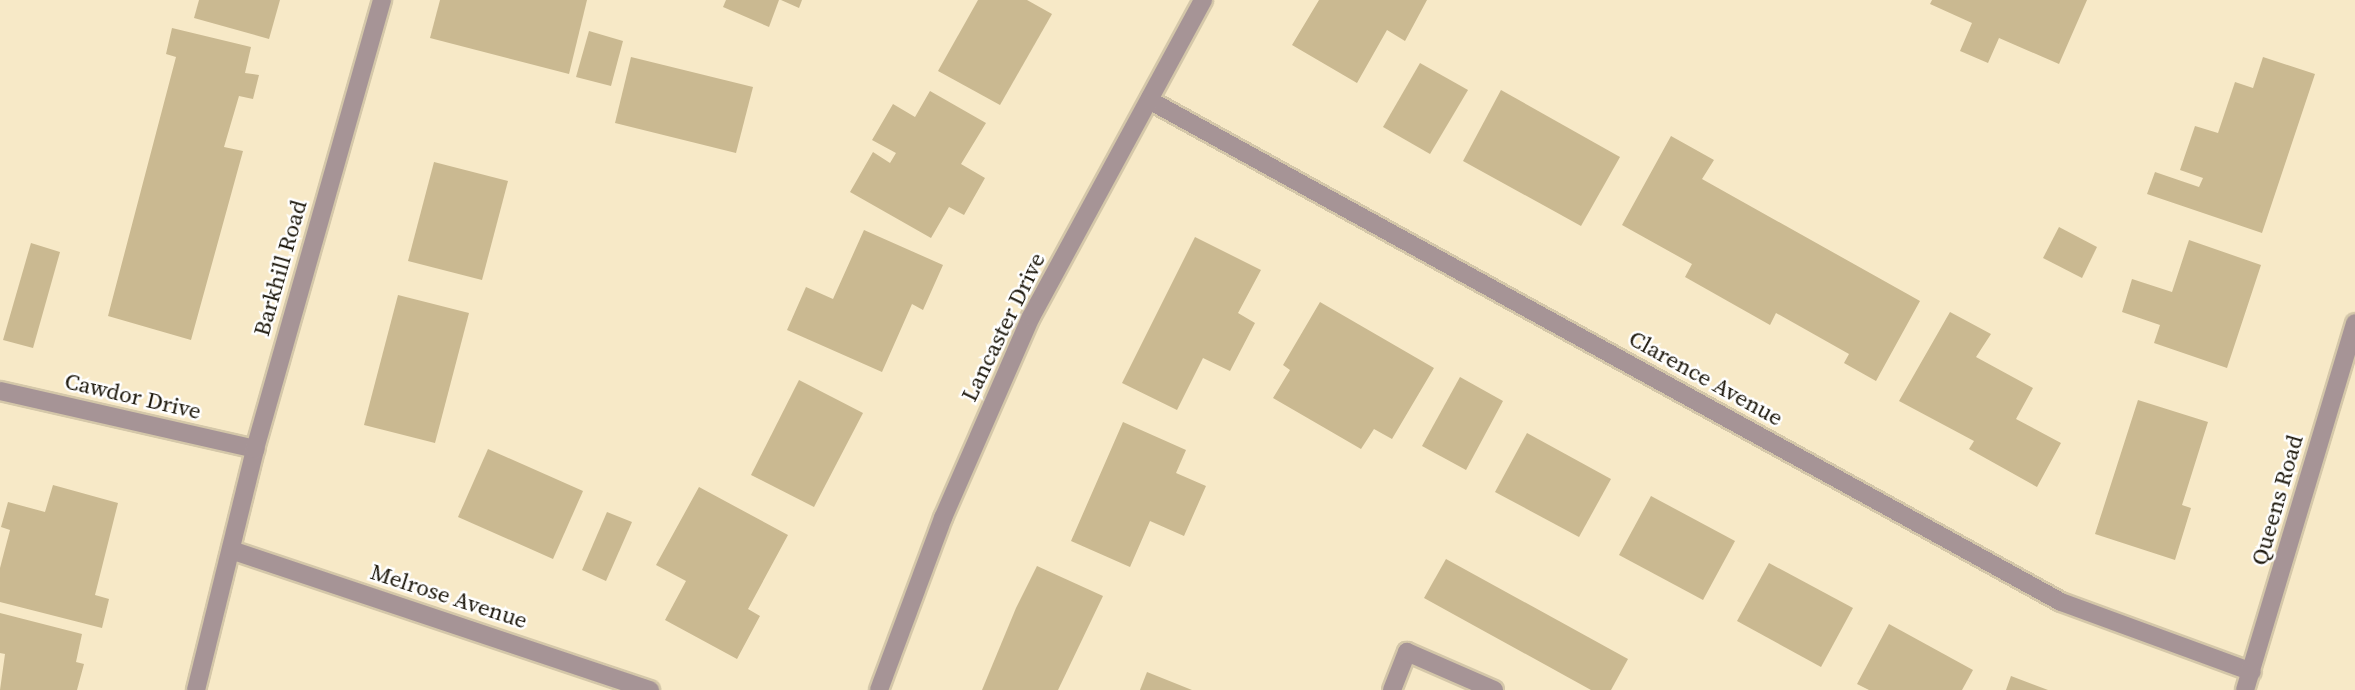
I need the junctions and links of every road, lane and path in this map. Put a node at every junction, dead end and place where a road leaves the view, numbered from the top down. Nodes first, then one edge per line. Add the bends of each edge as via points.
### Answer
1 (382, 0) edge
2 (1203, 0) edge
3 (1149, 100) junction
4 (2355, 323) edge
5 (0, 391) edge
6 (255, 449) junction
7 (231, 550) junction
8 (2252, 672) junction
9 (196, 690) edge
10 (650, 690) edge
11 (879, 690) edge
12 (1392, 690) edge
13 (1494, 690) edge
14 (2245, 690) edge

1 - 6 street, Barkhill Road
2 - 3 street, Lancaster Drive
3 - 8 street, Clarence Avenue via 2061,602
3 - 11 street, Lancaster Drive via 1031,317 943,518
4 - 8 street, Queens Road
5 - 6 street, Cawdor Drive
6 - 7 street, Barkhill Road
7 - 9 street, Barkhill Road
7 - 10 street, Melrose Avenue
8 - 14 street, Queens Road
12 - 13 street via 1407,652

